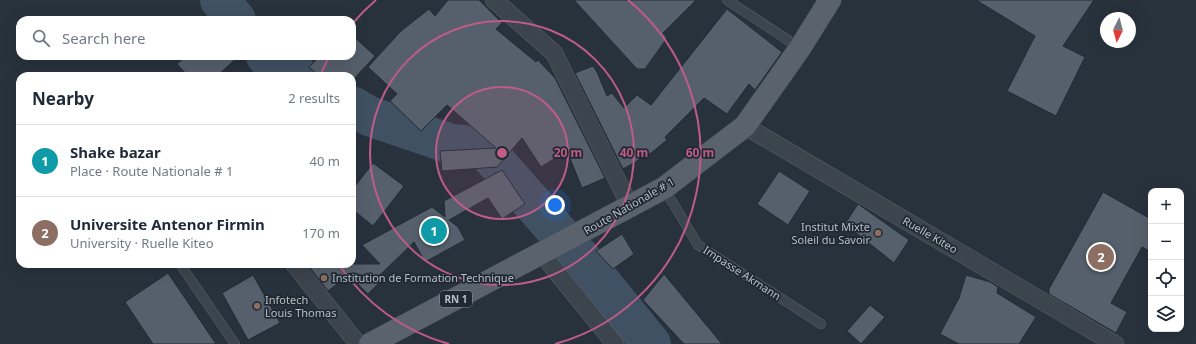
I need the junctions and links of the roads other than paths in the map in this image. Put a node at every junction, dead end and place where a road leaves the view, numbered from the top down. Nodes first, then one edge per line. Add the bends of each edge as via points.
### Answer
1 (494, 0) edge
2 (727, 0) edge
3 (830, 0) edge
4 (800, 48) junction
5 (745, 126) junction
6 (664, 188) junction
7 (630, 206) junction
8 (542, 254) junction
9 (183, 268) edge
10 (297, 268) edge
11 (821, 324) dead end
12 (235, 344) edge
13 (358, 344) edge
14 (370, 344) edge
15 (615, 344) edge
16 (1115, 344) edge

1 - 7 street via 554,53
2 - 4 lane
3 - 4 main road, Route Nationale # 1 / RN 1
4 - 5 main road, Route Nationale # 1 / RN 1
5 - 6 main road, Route Nationale # 1 / RN 1
5 - 16 street, Ruelle Kiteo
6 - 7 main road, Route Nationale # 1 / RN 1
6 - 11 lane, Impasse Akmann via 698,245
7 - 8 main road, Route Nationale # 1 / RN 1
8 - 14 main road, Route Nationale # 1 / RN 1
8 - 15 street
9 - 12 lane
10 - 13 street

